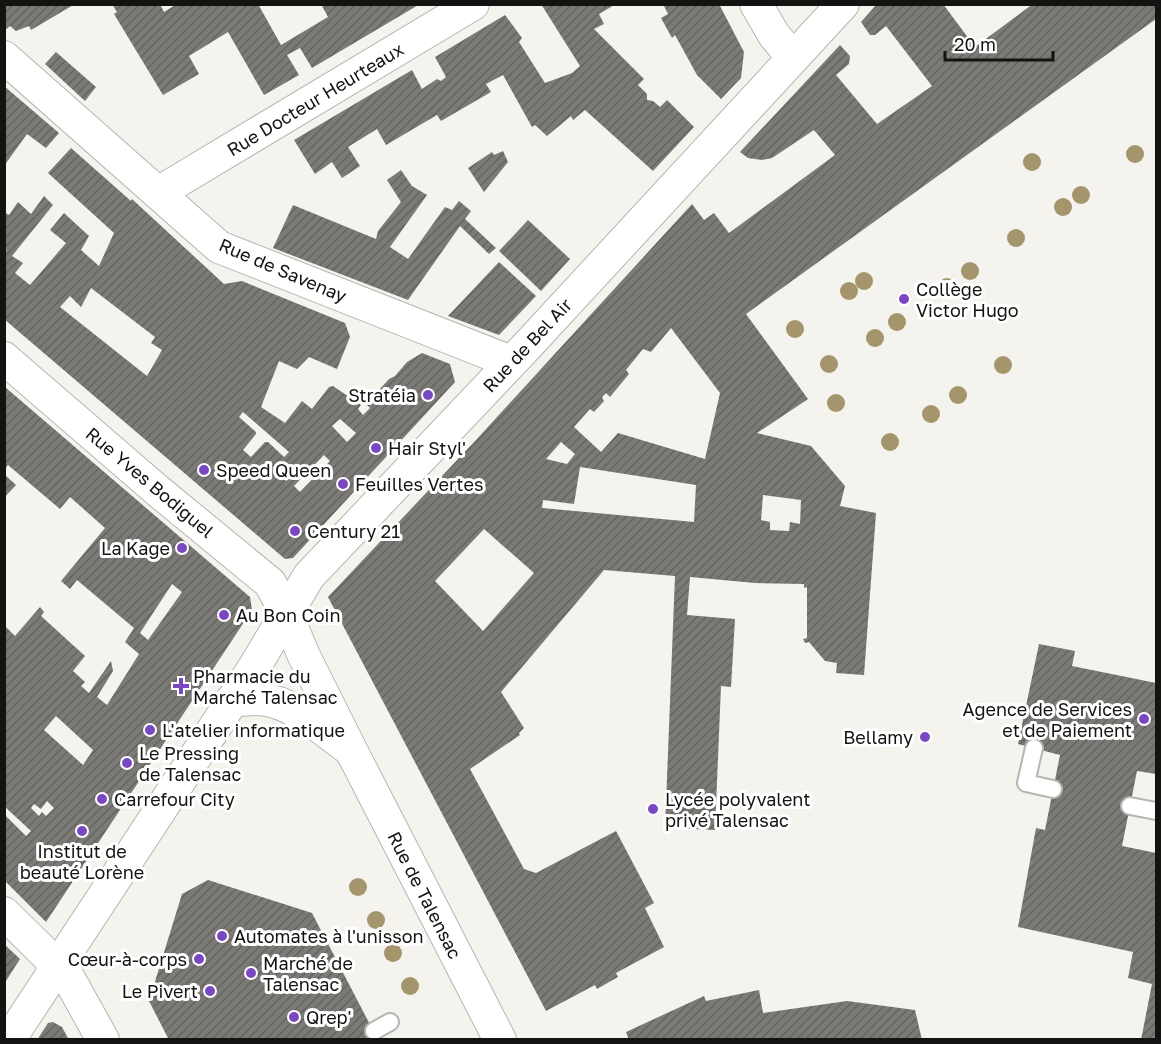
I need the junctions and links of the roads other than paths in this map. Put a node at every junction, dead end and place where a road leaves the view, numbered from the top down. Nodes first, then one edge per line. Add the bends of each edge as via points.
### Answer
1 (472, 4) edge
2 (756, 4) edge
3 (843, 4) edge
4 (4, 57) edge
5 (793, 58) junction
6 (158, 193) junction
7 (4, 358) edge
8 (511, 362) junction
9 (286, 613) junction
10 (232, 700) junction
11 (1034, 748) dead end
12 (351, 750) junction
13 (1053, 789) dead end
14 (1130, 806) dead end
15 (1156, 811) edge
16 (4, 913) edge
17 (59, 966) junction
18 (390, 1022) dead end
19 (374, 1031) dead end
20 (9, 1040) edge
21 (103, 1040) edge
22 (500, 1040) edge

1 - 6 street, Rue Docteur Heurteaux
2 - 5 street
3 - 5 street, Rue de Bel Air
4 - 6 street, Rue de Savenay
5 - 8 street, Rue de Bel Air
6 - 8 street, Rue de Savenay via 219,247
7 - 9 street, Rue Yves Bodiguel via 270,582
8 - 9 street, Rue de Bel Air via 326,555
9 - 10 street, Rue de Bel Air
9 - 12 street, Rue de Talensac
10 - 12 street, Rue de Talensac via 275,702
10 - 17 street, Rue de Bel Air
11 - 13 lane via 1026,783
12 - 22 street, Rue de Talensac
14 - 15 lane
16 - 17 street
17 - 20 street, Rue de Bel Air
17 - 21 street
18 - 19 lane

